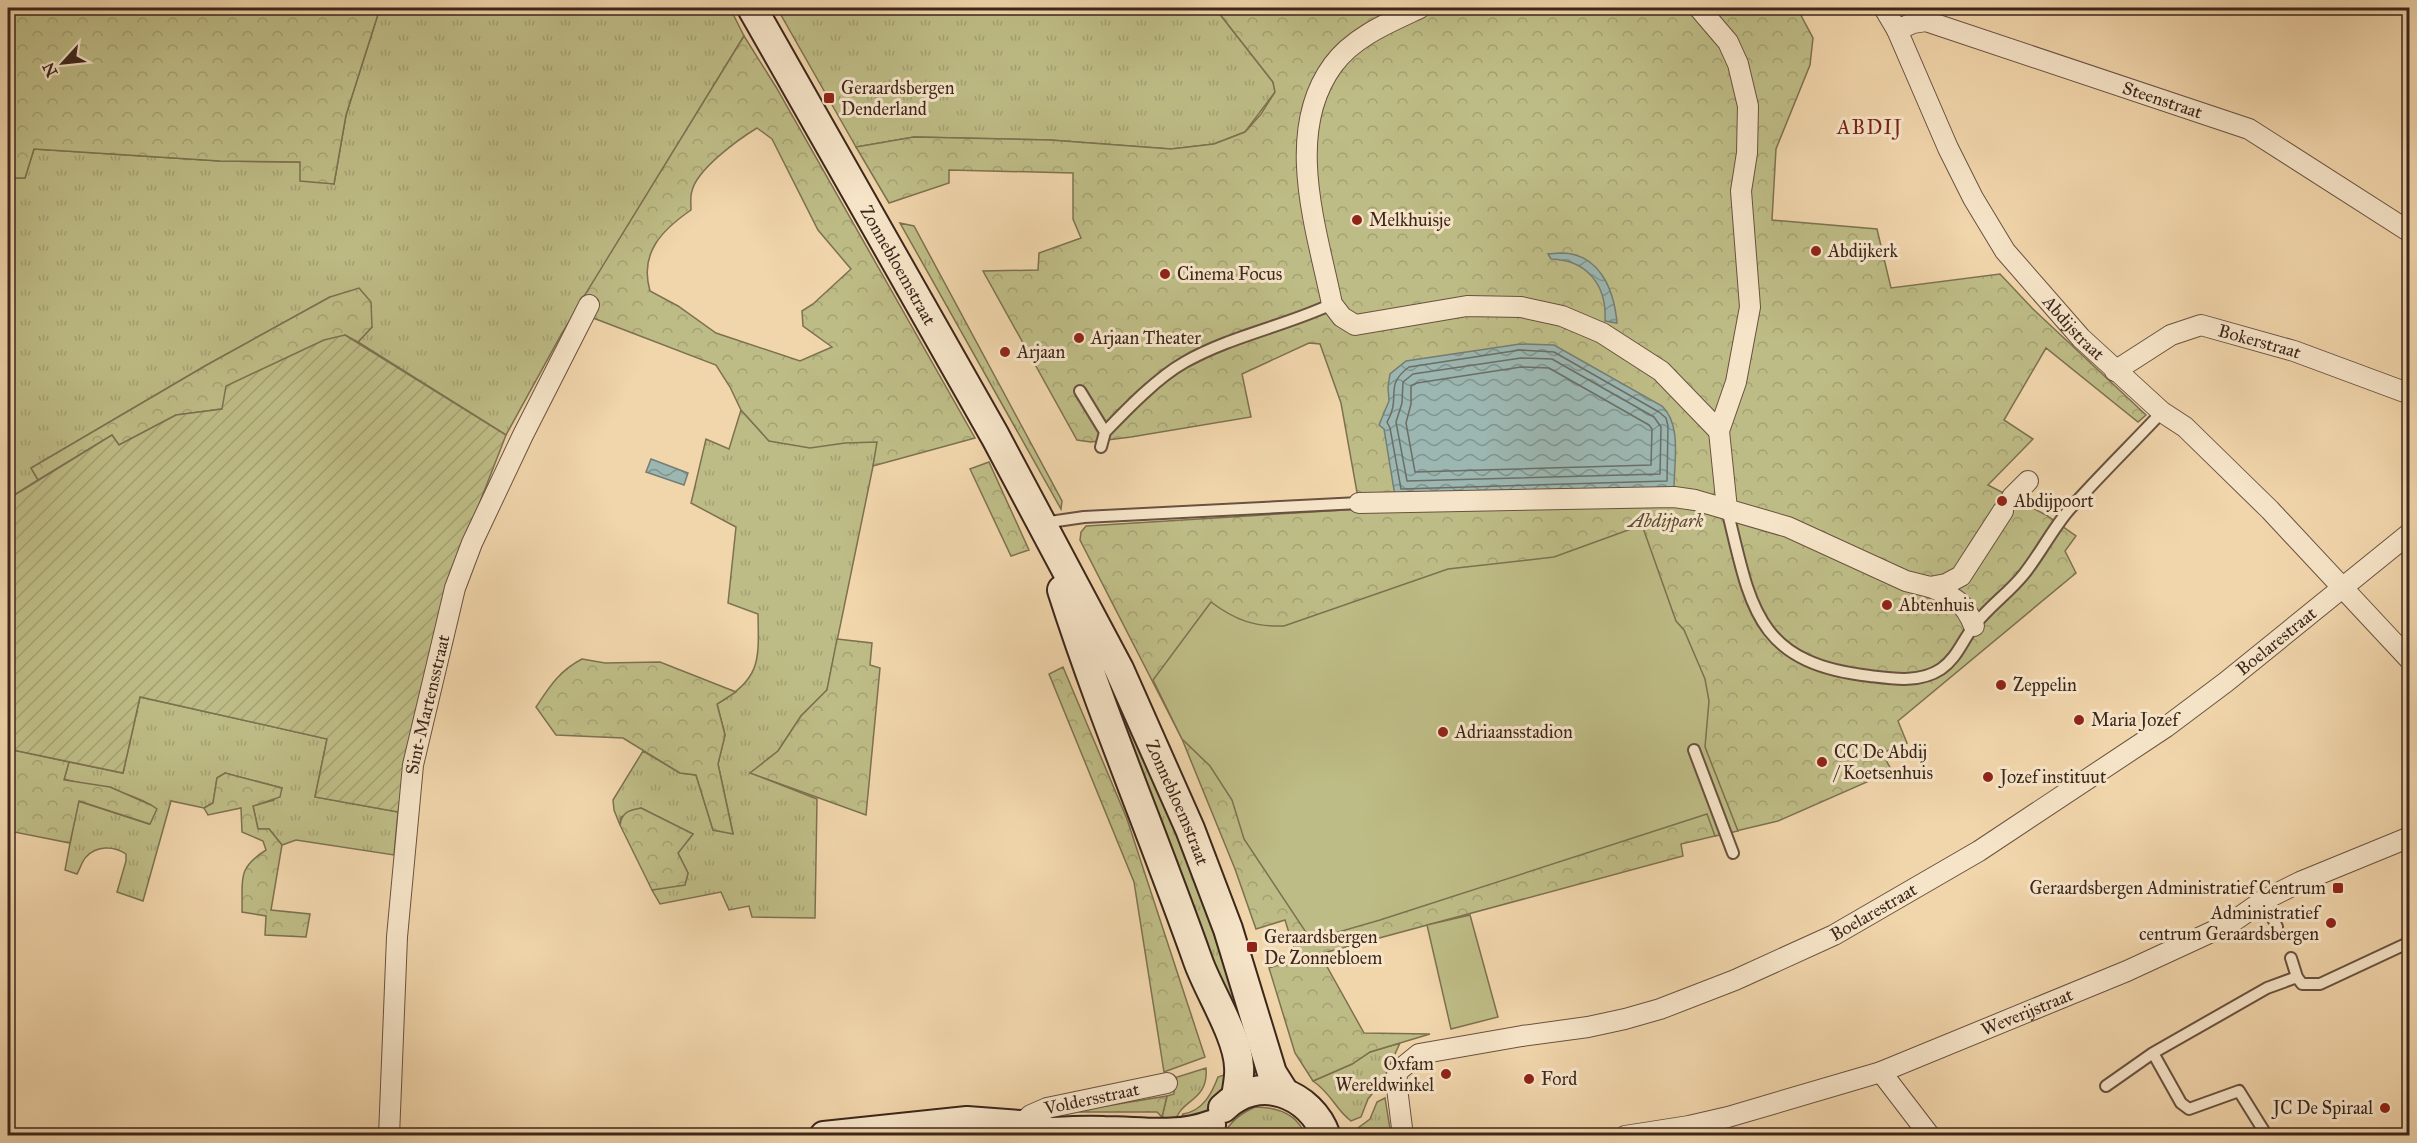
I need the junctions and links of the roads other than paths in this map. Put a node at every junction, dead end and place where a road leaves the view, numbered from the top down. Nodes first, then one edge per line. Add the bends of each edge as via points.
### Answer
1 (753, 8) edge
2 (1420, 8) edge
3 (1699, 8) edge
4 (1884, 8) edge
5 (1897, 30) junction
6 (2409, 231) edge
7 (1332, 304) junction
8 (589, 305) dead end
9 (2115, 371) junction
10 (1080, 391) dead end
11 (2409, 394) edge
12 (2162, 412) junction
13 (1719, 431) junction
14 (1105, 432) junction
15 (1101, 447) dead end
16 (2028, 481) dead end
17 (1359, 503) joint
18 (1727, 510) junction
19 (1040, 524) junction
20 (2409, 533) edge
21 (1966, 569) junction
22 (1930, 587) junction
23 (2343, 588) junction
24 (1964, 605) junction
25 (1974, 626) junction
26 (1097, 656) junction
27 (2409, 660) edge
28 (1694, 750) dead end
29 (2409, 837) edge
30 (1733, 853) dead end
31 (2264, 900) junction
32 (2277, 927) dead end
33 (2409, 942) edge
34 (2291, 958) dead end
35 (2297, 977) junction
36 (2153, 1053) junction
37 (1881, 1072) junction
38 (1167, 1083) dead end
39 (2106, 1086) dead end
40 (1284, 1092) junction
41 (1236, 1098) junction
42 (1020, 1125) junction
43 (1210, 1130) edge
44 (1691, 1131) edge
45 (1060, 1134) edge
46 (389, 1136) edge
47 (824, 1136) edge
48 (1326, 1136) edge
49 (1403, 1136) edge
50 (1625, 1136) edge
51 (1930, 1136) edge
52 (2267, 1136) edge

1 - 19 main road, Zonnebloemstraat
2 - 7 street via 1349,48 1333,65 1314,106 1308,128 1307,183
3 - 13 street via 1728,42 1748,106 1741,191 1750,307 1736,382
4 - 5 street, Abdijstraat
5 - 6 street, Steenstraat via 1926,21 2249,129
5 - 9 street, Abdijstraat via 1948,148 1987,225 2035,286
7 - 13 street via 1355,325 1467,306 1521,307 1562,316 1602,333 1661,371
7 - 14 lane via 1184,363 1134,402
8 - 46 street, Sint-Martensstraat via 523,435 455,588 413,765 397,937
9 - 11 street, Bokerstraat via 2171,335 2200,326 2294,351
9 - 12 street, Abdijstraat
10 - 14 lane
12 - 23 street, Abdijstraat via 2185,427
12 - 25 lane via 2068,512 2023,575
13 - 18 street
14 - 15 lane
16 - 21 street via 2007,504
17 - 18 street via 1674,497
17 - 19 lane via 1084,517
18 - 22 street via 1788,527 1906,581
18 - 25 lane via 1749,599 1776,639 1803,660 1856,675 1898,680 1925,677 1955,656
19 - 26 main road, Zonnebloemstraat
20 - 23 street, Boelarestraat
21 - 22 street via 1954,581
21 - 24 lane via 1961,586
22 - 24 street
23 - 27 street, Abdijstraat
23 - 49 street, Boelarestraat via 2166,728 1979,851 1834,935 1660,1009 1588,1027 1419,1054 1398,1071 1396,1080
24 - 25 street
26 - 40 main road, Zonnebloemstraat via 1156,748 1228,929 1272,1072
26 - 41 main road, Zonnebloemstraat via 1199,964 1232,1039 1239,1066
28 - 30 lane
29 - 31 street, Weverijstraat
31 - 32 lane
31 - 37 street, Weverijstraat via 2230,923 2127,971
33 - 35 lane via 2320,984 2302,984
34 - 35 lane
35 - 36 lane via 2267,988
36 - 39 lane
36 - 52 lane via 2181,1103 2189,1109 2239,1091
37 - 44 street, Weverijstraat
37 - 51 street
38 - 42 street, Voldersstraat via 1047,1108
40 - 41 main road via 1264,1090
40 - 48 main road via 1309,1106
41 - 43 main road via 1218,1114
42 - 45 main road, Voldersstraat
42 - 47 main road, Voldersstraat via 967,1121
43 - 45 main road, Voldersstraat via 1177,1134
44 - 50 street, Weverijstraat

